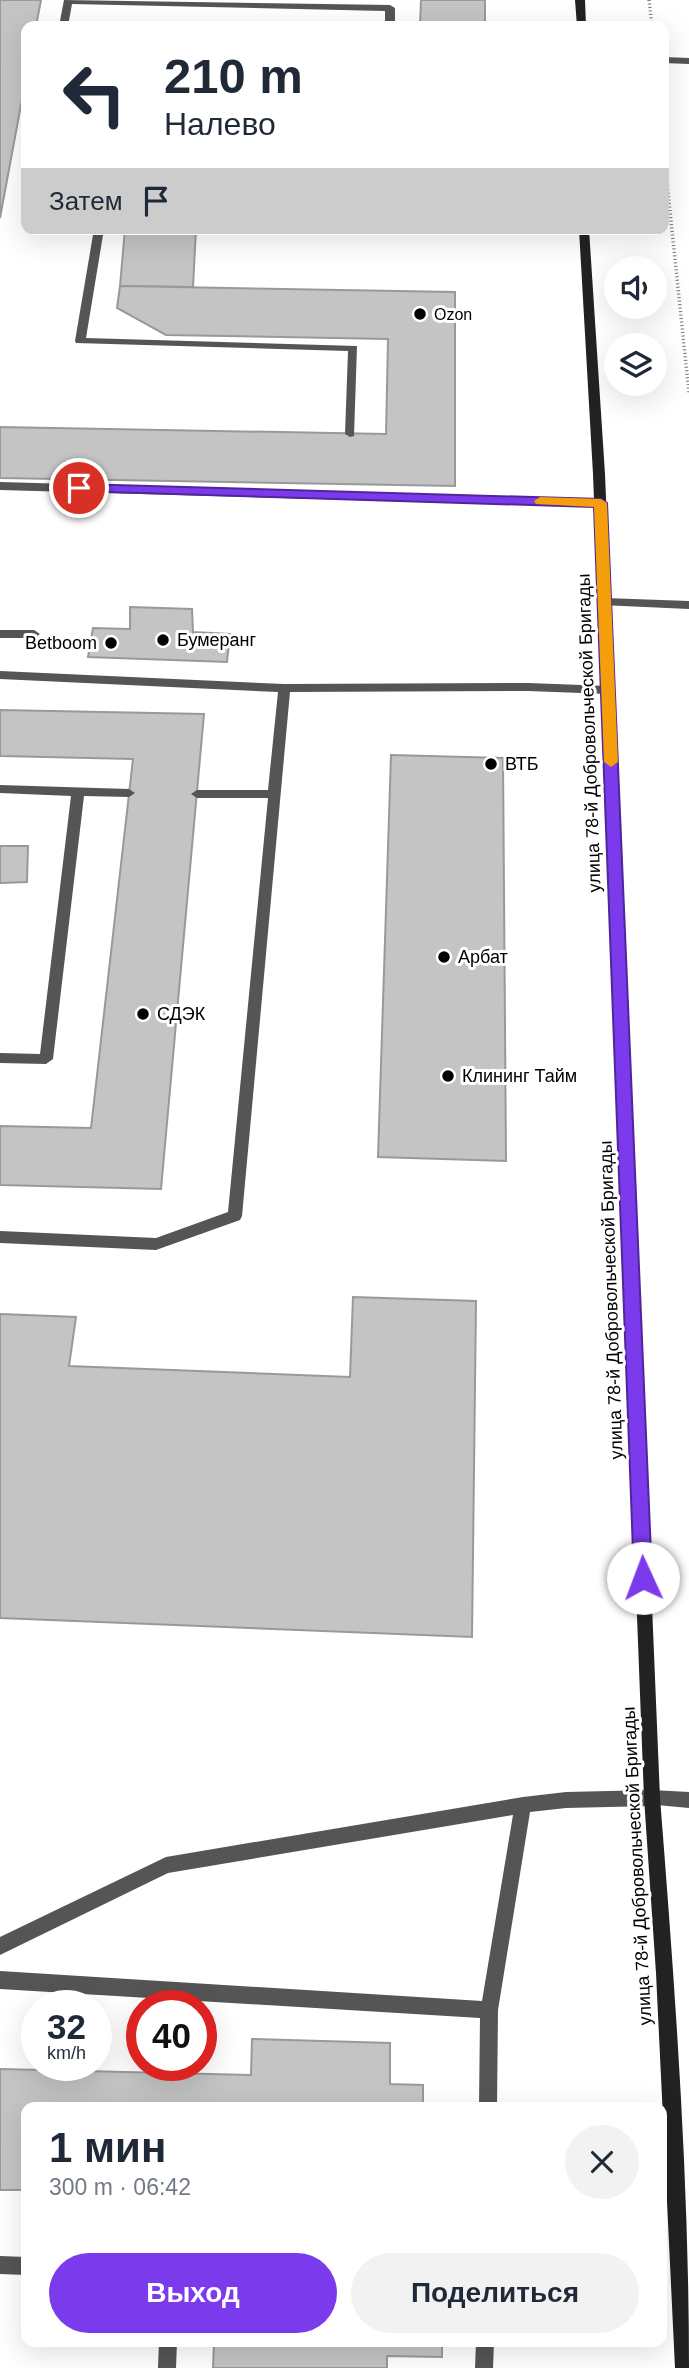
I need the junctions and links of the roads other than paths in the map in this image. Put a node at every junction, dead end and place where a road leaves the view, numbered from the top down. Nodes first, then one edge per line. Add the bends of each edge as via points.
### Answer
1 (580, 0) edge
2 (64, 21) edge
3 (390, 21) edge
4 (582, 21) edge
5 (669, 60) edge
6 (689, 61) edge
7 (98, 235) edge
8 (584, 235) edge
9 (350, 434) dead end
10 (0, 486) edge
11 (601, 503) junction
12 (605, 602) junction
13 (689, 605) edge
14 (0, 634) edge
15 (34, 634) dead end
16 (0, 675) edge
17 (284, 688) junction
18 (608, 690) junction
19 (0, 789) edge
20 (78, 790) junction
21 (129, 793) dead end
22 (197, 794) dead end
23 (272, 794) junction
24 (0, 1058) edge
25 (0, 1237) edge
26 (652, 1798) junction
27 (689, 1800) edge
28 (523, 1805) junction
29 (0, 1946) edge
30 (0, 1980) edge
31 (489, 2010) junction
32 (488, 2102) edge
33 (0, 2265) edge
34 (21, 2266) edge
35 (168, 2347) edge
36 (485, 2347) edge
37 (167, 2368) edge
38 (484, 2368) edge
39 (684, 2368) edge

1 - 4 street
2 - 3 street via 68,1 390,8
5 - 6 street
7 - 9 street via 80,341 353,348
8 - 11 street, улица 78-й Добровольческой Бригады
10 - 11 street via 343,490
11 - 12 street, улица 78-й Добровольческой Бригады
12 - 13 street
12 - 18 street, улица 78-й Добровольческой Бригады
14 - 15 street
16 - 17 street
17 - 18 street
17 - 23 street
18 - 26 street, улица 78-й Добровольческой Бригады
19 - 20 street
20 - 21 street
20 - 24 street via 46,1059
22 - 23 street
23 - 25 street via 235,1216 156,1244
26 - 27 street
26 - 28 street
26 - 39 street, улица 78-й Добровольческой Бригады
28 - 29 street via 166,1865
28 - 31 street
30 - 31 street
31 - 32 street
33 - 34 street
35 - 37 street
36 - 38 street

